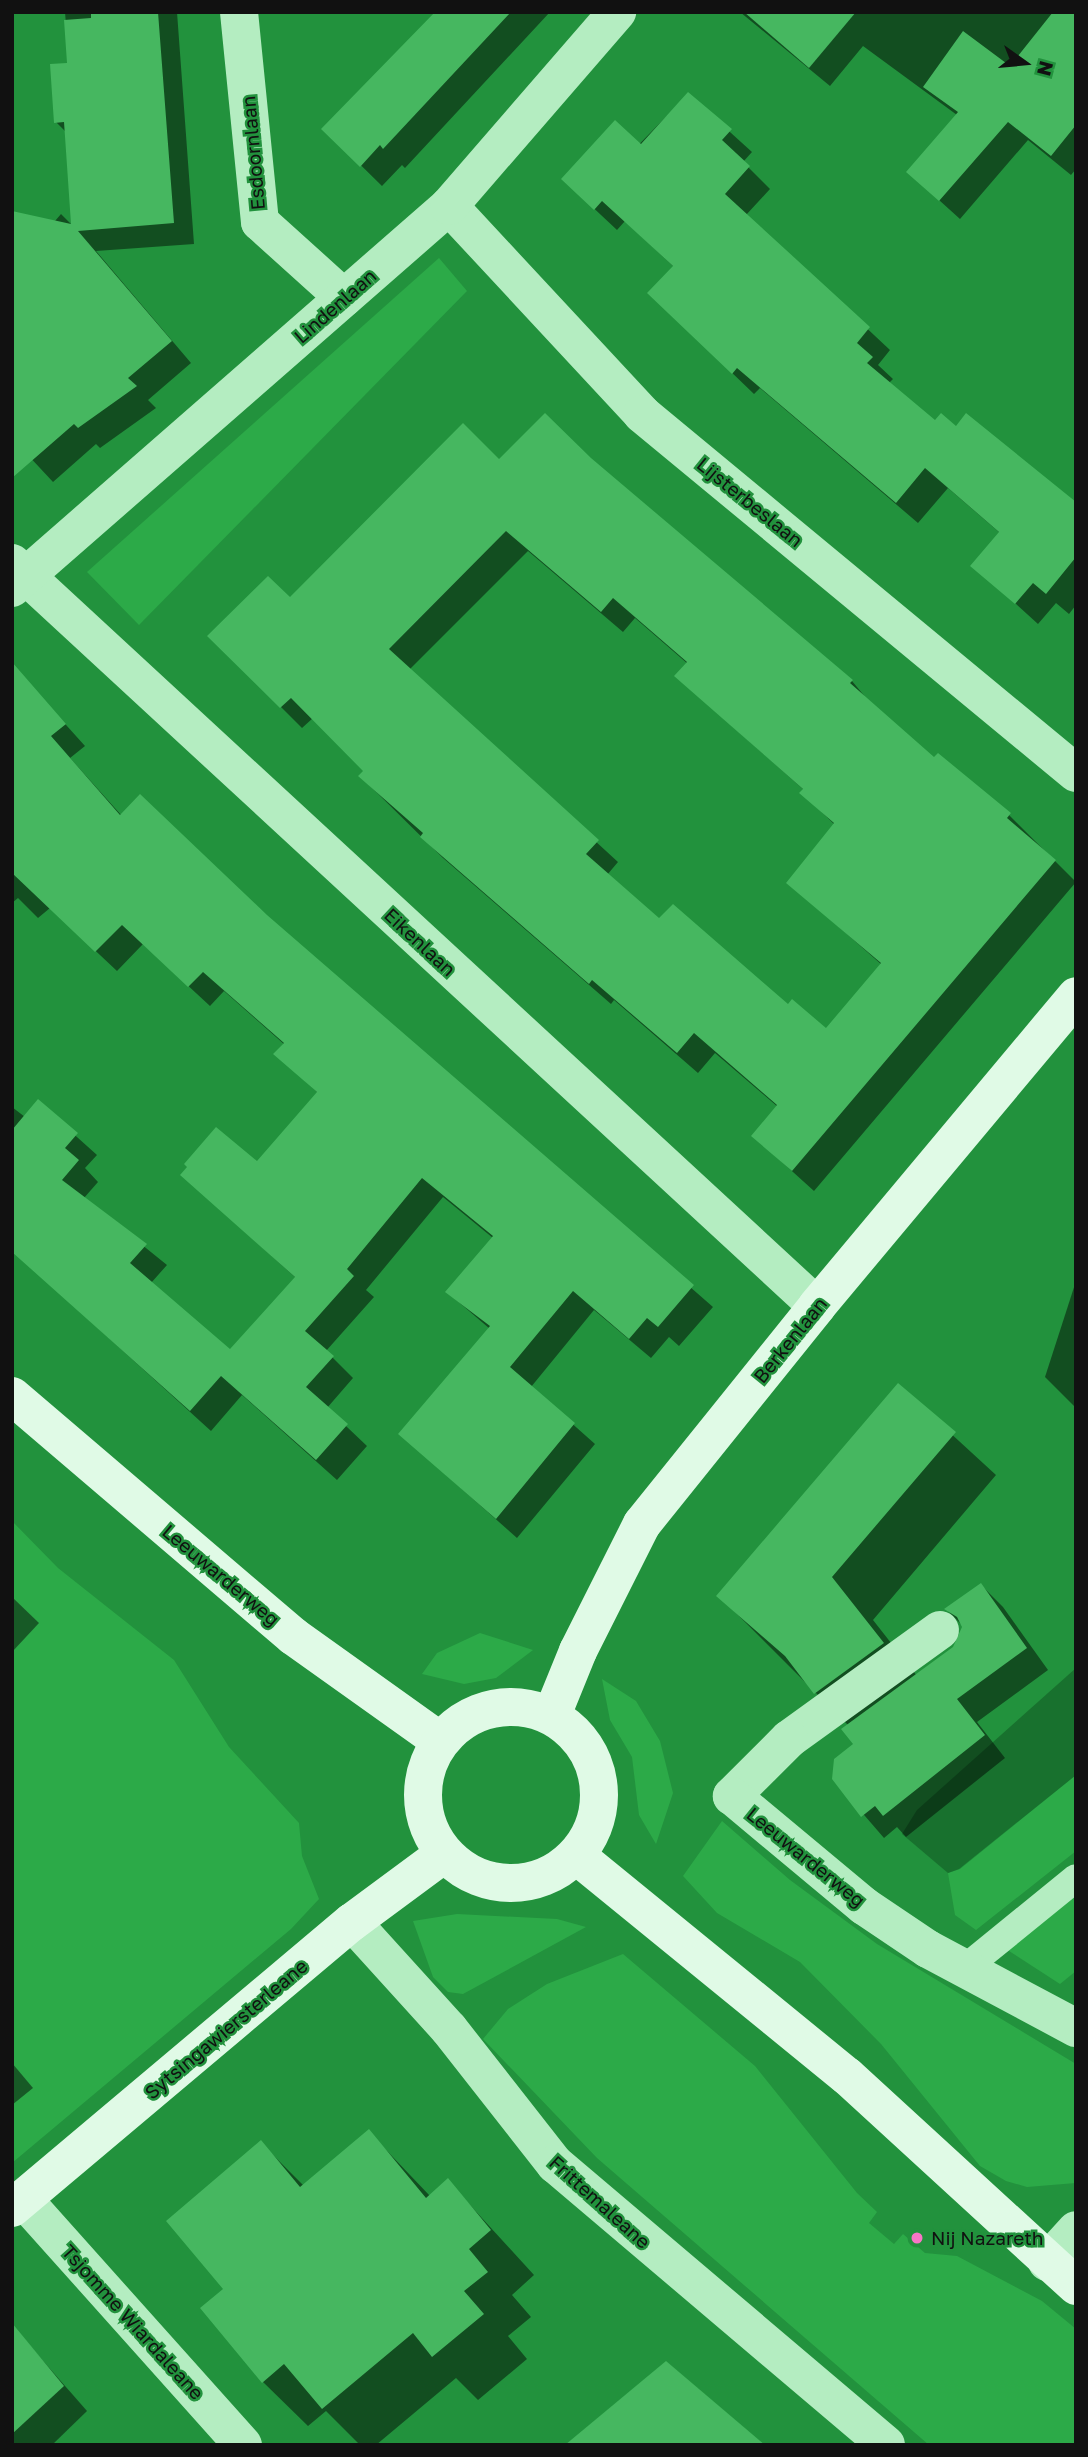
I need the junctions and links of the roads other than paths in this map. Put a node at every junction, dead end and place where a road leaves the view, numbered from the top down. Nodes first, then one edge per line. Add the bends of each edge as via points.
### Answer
1 (239, 12) edge
2 (617, 12) edge
3 (449, 206) junction
4 (344, 299) junction
5 (17, 575) edge
6 (1076, 773) edge
7 (1076, 996) edge
8 (817, 1306) junction
9 (12, 1396) edge
10 (940, 1630) dead end
11 (552, 1715) junction
12 (440, 1741) junction
13 (444, 1854) junction
14 (577, 1856) junction
15 (1076, 1878) edge
16 (352, 1922) junction
17 (964, 1969) junction
18 (1076, 2028) edge
19 (18, 2204) edge
20 (1076, 2231) edge
21 (1047, 2262) junction
22 (1076, 2286) edge
23 (243, 2445) edge
24 (886, 2445) edge

1 - 4 street, Esdoornlaan via 260,222
2 - 3 street, Lindenlaan
3 - 4 street, Lindenlaan
3 - 6 street, Lijsterbeslaan via 642,414
4 - 5 street, Lindenlaan
5 - 8 street, Eikenlaan
7 - 8 main road, Berkenlaan
8 - 11 main road, Berkenlaan via 642,1524 578,1651
9 - 12 main road, Leeuwarderweg via 293,1636
10 - 17 street, Leeuwarderweg via 789,1739 732,1796 864,1906
11 - 12 main road via 514,1705 476,1712
11 - 14 main road via 583,1741 600,1779 597,1820
12 - 13 main road via 427,1763 422,1794 427,1826
13 - 14 main road via 474,1877 511,1885 547,1877
13 - 16 main road, Sytsingawiersterleane
14 - 21 main road via 847,2076
15 - 17 lane
16 - 19 main road, Sytsingawiersterleane
16 - 24 street, Frittemaleane via 449,2029 555,2164
17 - 18 street, Leeuwarderweg
19 - 23 street, Tsjomme Wiardaleane
20 - 21 street
21 - 22 main road

